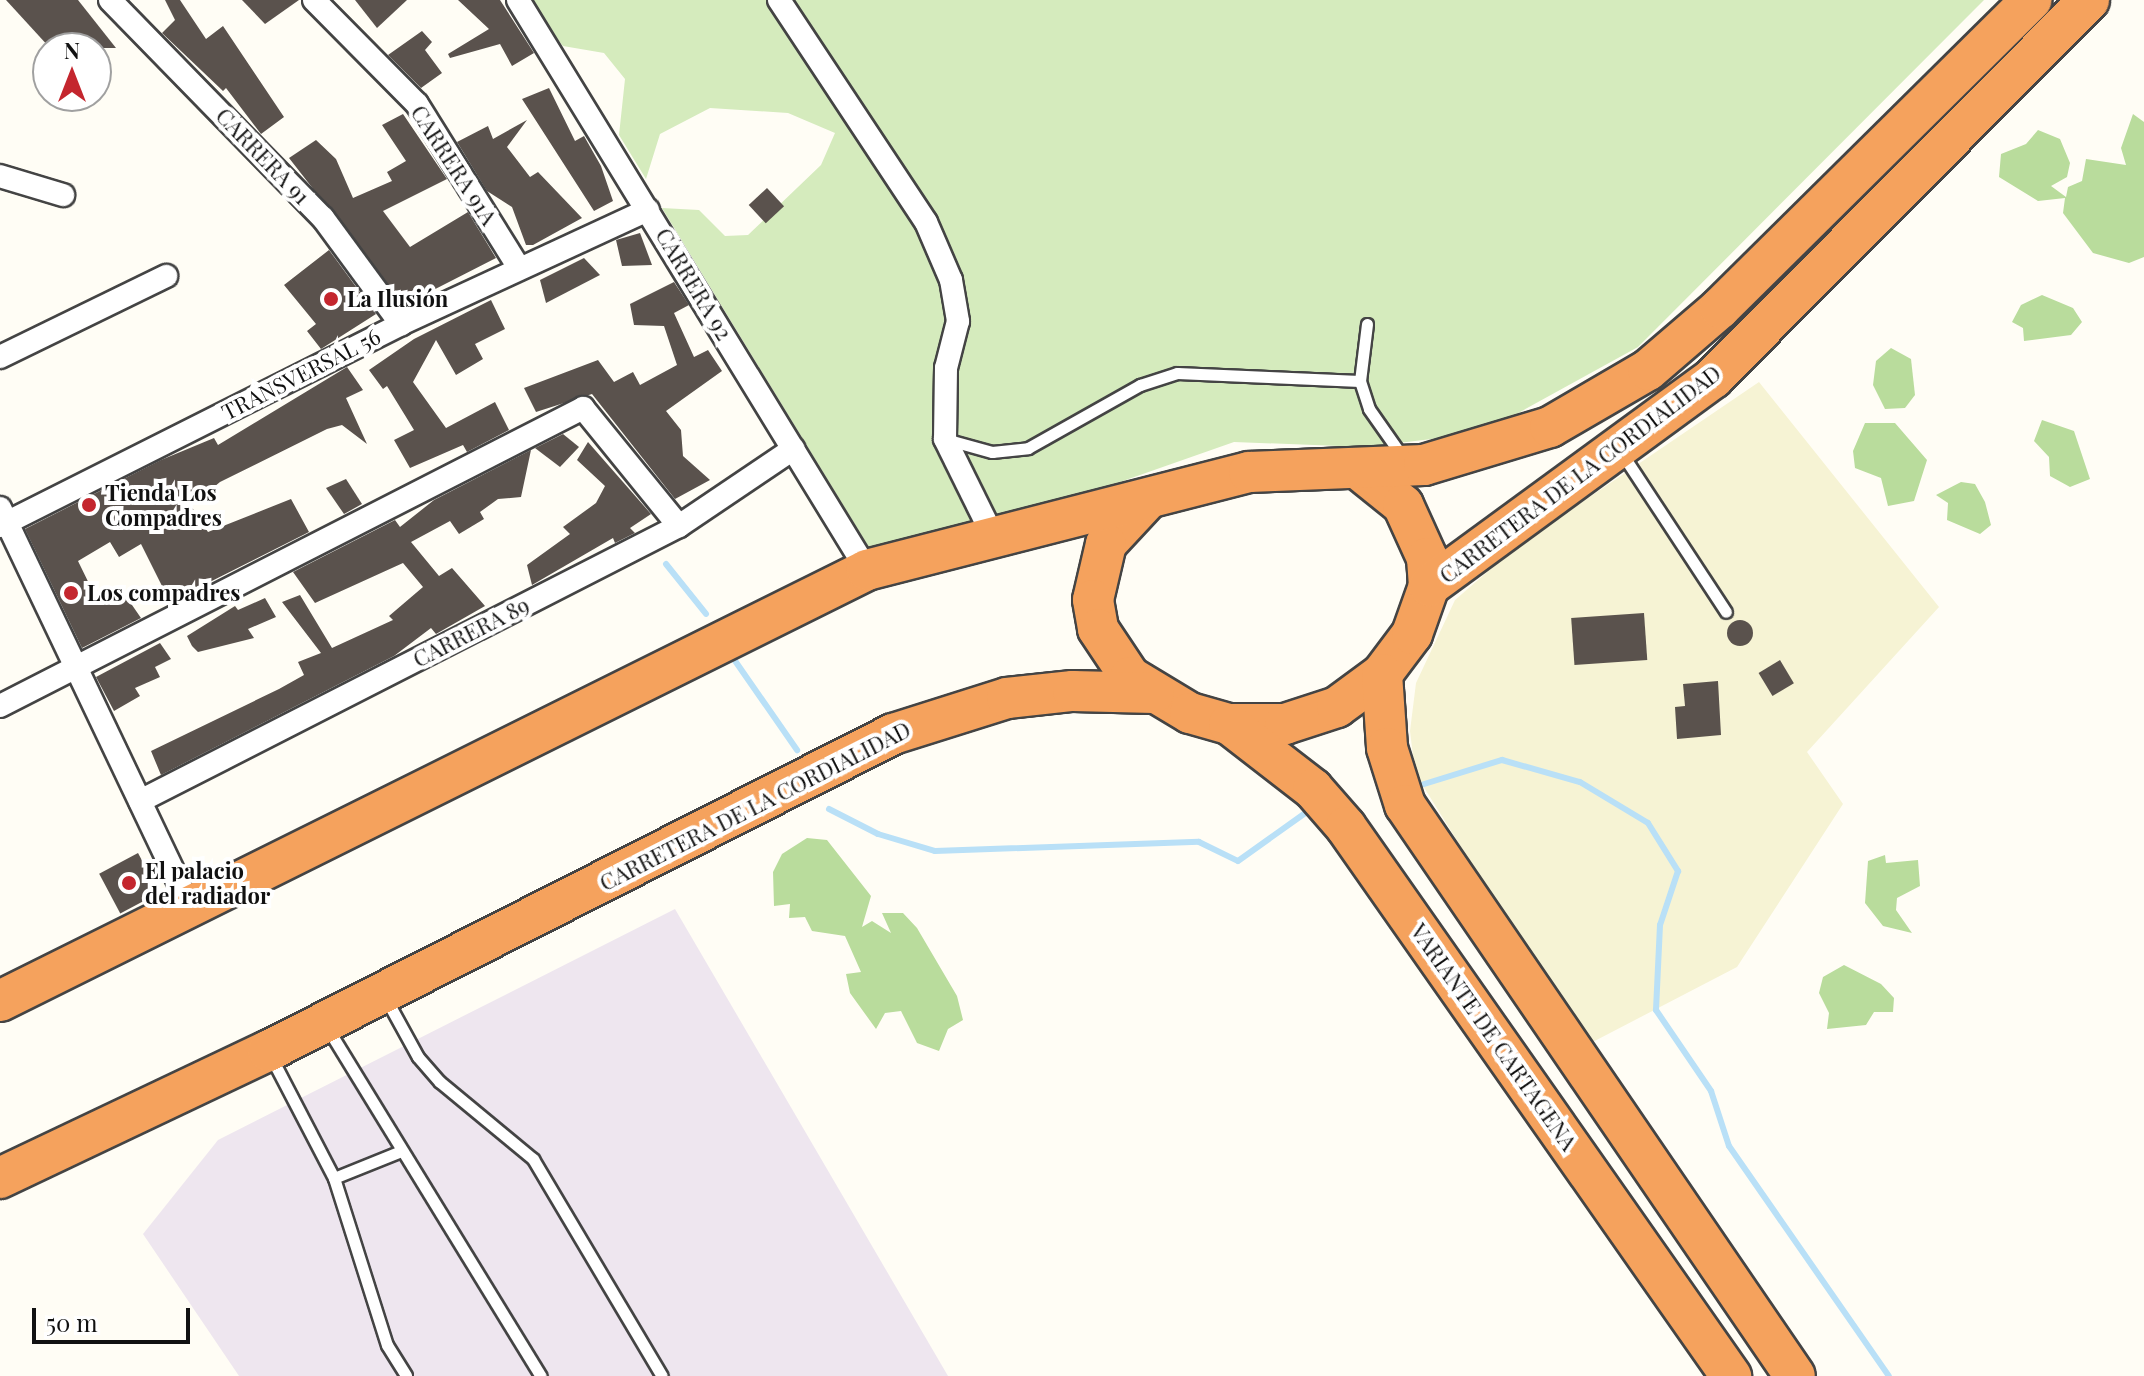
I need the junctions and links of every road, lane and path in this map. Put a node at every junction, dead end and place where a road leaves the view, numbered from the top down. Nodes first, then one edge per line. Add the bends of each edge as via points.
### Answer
1 (110, 0) edge
2 (314, 0) edge
3 (518, 0) edge
4 (779, 0) edge
5 (2031, 0) edge
6 (2089, 0) edge
7 (0, 176) edge
8 (63, 195) dead end
9 (648, 210) junction
10 (519, 268) junction
11 (166, 276) dead end
12 (401, 324) junction
13 (1367, 324) dead end
14 (0, 357) edge
15 (1360, 381) junction
16 (945, 439) junction
17 (793, 449) junction
18 (1619, 451) junction
19 (1410, 467) junction
20 (1357, 468) junction
21 (1145, 502) junction
22 (2, 519) edge
23 (679, 526) junction
24 (993, 536) junction
25 (867, 570) junction
26 (1429, 586) junction
27 (1726, 612) dead end
28 (76, 666) junction
29 (1382, 674) junction
30 (1154, 693) junction
31 (0, 706) edge
32 (1229, 724) junction
33 (140, 801) junction
34 (189, 905) junction
35 (383, 993) junction
36 (0, 1001) edge
37 (325, 1022) junction
38 (268, 1051) junction
39 (401, 1151) junction
40 (0, 1178) edge
41 (334, 1178) junction
42 (406, 1376) edge
43 (541, 1376) edge
44 (662, 1376) edge
45 (1731, 1376) edge
46 (1795, 1376) edge

1 - 12 street, CARRERA 91 via 323,218
2 - 10 street, CARRERA 91A via 417,104
3 - 9 street, CARRERA 92
4 - 16 street via 926,222 951,280 958,321 946,368
5 - 19 highway, CARRETERA DE LA CORDIALIDAD via 1648,370 1550,427 1484,451
6 - 18 highway, CARRETERA DE LA CORDIALIDAD via 1754,341
7 - 8 street
9 - 10 street, TRANSVERSAL 56
9 - 17 street, CARRERA 92
10 - 12 street, TRANSVERSAL 56
11 - 14 street
12 - 22 street, TRANSVERSAL 56
13 - 15 lane
15 - 16 lane via 1177,373 1140,385 1028,448 992,452
15 - 19 lane via 1369,409
16 - 24 street
17 - 23 street, CARRERA 89
17 - 25 street, CARRERA 92
18 - 26 highway, CARRETERA DE LA CORDIALIDAD
18 - 27 lane
19 - 20 highway, CARRETERA DE LA CORDIALIDAD
20 - 21 highway, CARRETERA DE LA CORDIALIDAD via 1249,472
20 - 26 highway via 1403,505 1423,544
21 - 24 highway, CARRETERA DE LA CORDIALIDAD
21 - 30 highway via 1106,544 1093,600 1111,655
22 - 28 street
23 - 28 street via 583,408
23 - 33 street, CARRERA 89
24 - 25 highway, CARRETERA DE LA CORDIALIDAD
25 - 34 highway, CARRETERA DE LA CORDIALIDAD
26 - 29 highway, CARRETERA DE LA CORDIALIDAD via 1412,634
28 - 31 street
28 - 33 street
29 - 32 highway, CARRETERA DE LA CORDIALIDAD via 1324,711 1285,724
29 - 46 highway via 1387,748 1405,805
30 - 32 highway, CARRETERA DE LA CORDIALIDAD via 1190,713
30 - 35 highway, CARRETERA DE LA CORDIALIDAD via 1073,691 1007,698 893,734
32 - 45 highway, VARIANTE DE CARTAGENA via 1313,789 1346,827
33 - 34 street
34 - 36 highway, CARRETERA DE LA CORDIALIDAD
35 - 37 highway, CARRETERA DE LA CORDIALIDAD
35 - 44 lane via 418,1057 440,1082 533,1159
37 - 38 highway, CARRETERA DE LA CORDIALIDAD
37 - 39 lane
38 - 40 highway, CARRETERA DE LA CORDIALIDAD
38 - 41 lane
39 - 41 lane
39 - 43 lane
41 - 42 lane via 387,1345

